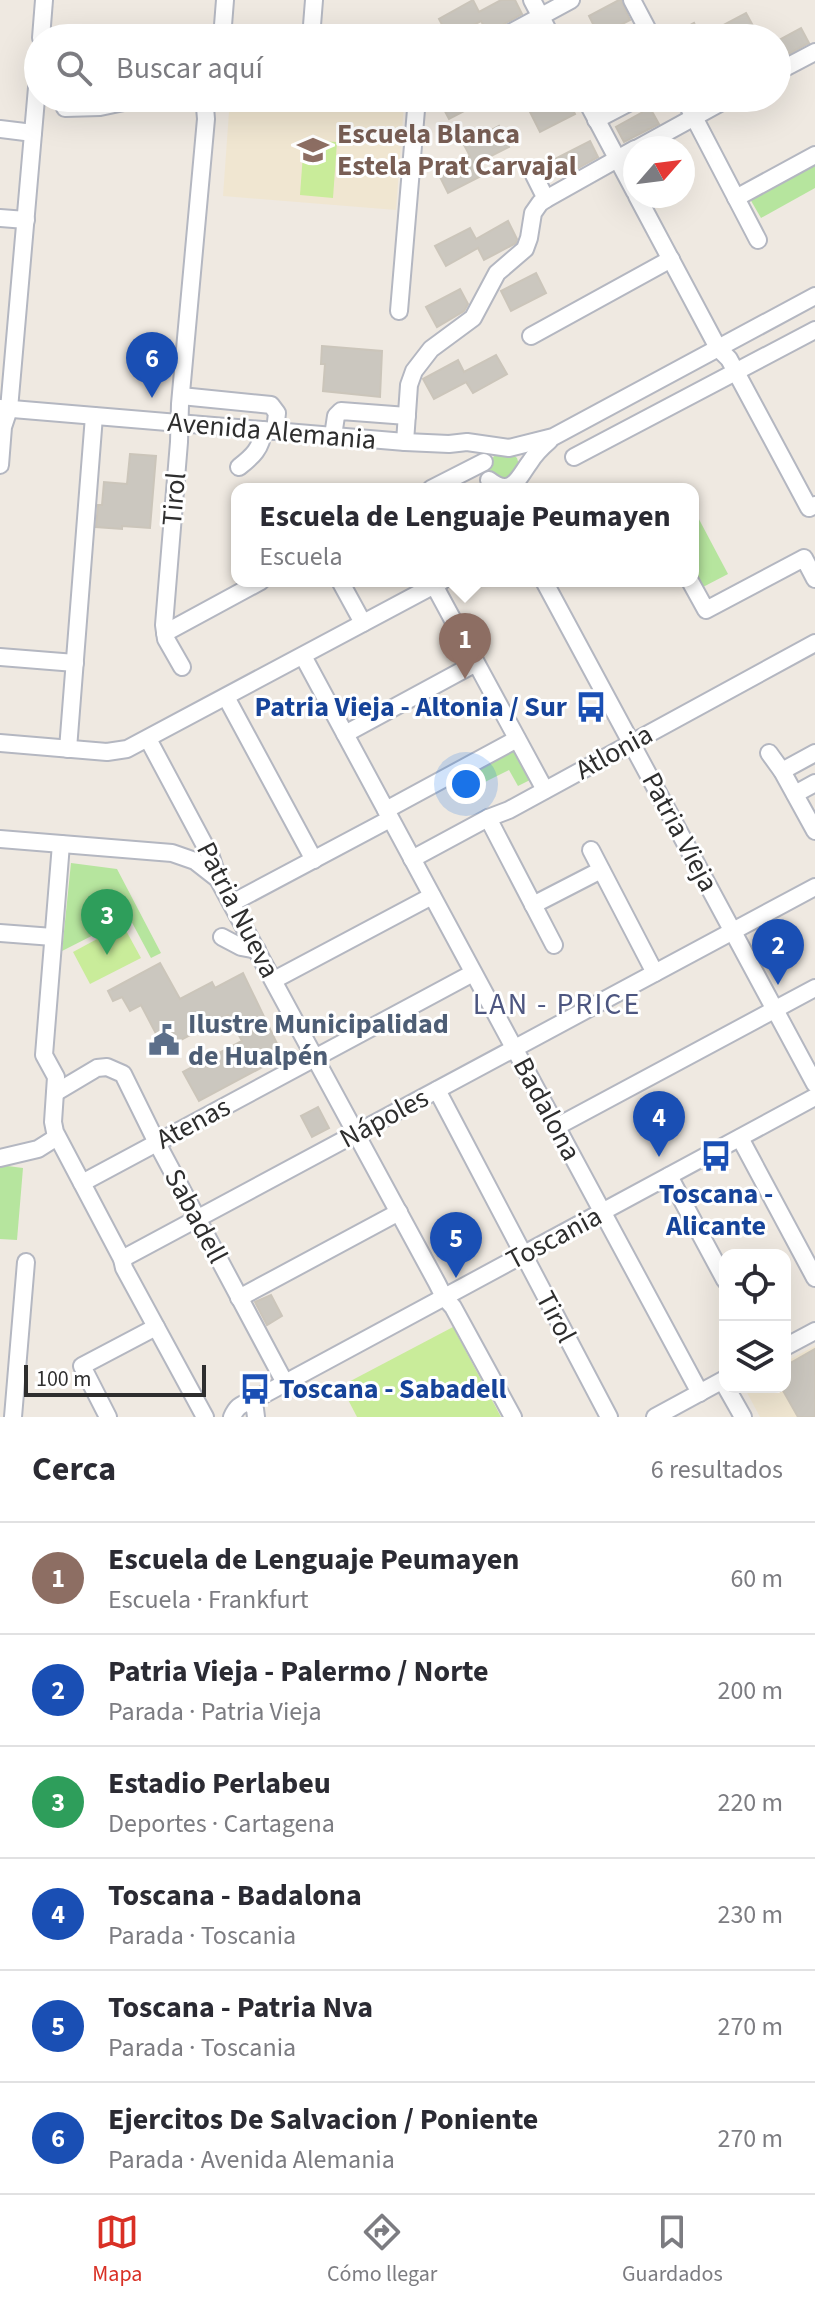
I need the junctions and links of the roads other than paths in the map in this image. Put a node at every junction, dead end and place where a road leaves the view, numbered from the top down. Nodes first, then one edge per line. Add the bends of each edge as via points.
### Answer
1 (44, 0) edge
2 (225, 0) edge
3 (314, 0) edge
4 (532, 0) edge
5 (571, 0) edge
6 (632, 0) edge
7 (541, 16) junction
8 (42, 24) edge
9 (223, 24) edge
10 (312, 24) edge
11 (526, 24) edge
12 (545, 24) edge
13 (645, 24) edge
14 (815, 52) edge
15 (791, 65) edge
16 (35, 112) edge
17 (206, 112) edge
18 (416, 112) edge
19 (592, 112) edge
20 (611, 112) edge
21 (691, 112) edge
22 (703, 112) edge
23 (694, 117) junction
24 (596, 120) junction
25 (0, 129) edge
26 (33, 133) junction
27 (660, 136) edge
28 (815, 155) edge
29 (623, 156) edge
30 (617, 159) junction
31 (623, 170) edge
32 (534, 175) dead end
33 (736, 198) junction
34 (546, 199) junction
35 (644, 208) edge
36 (0, 218) edge
37 (26, 220) junction
38 (758, 240) dead end
39 (671, 259) junction
40 (815, 296) edge
41 (0, 306) edge
42 (18, 307) junction
43 (399, 311) dead end
44 (815, 330) edge
45 (531, 336) dead end
46 (718, 348) junction
47 (735, 372) junction
48 (181, 396) junction
49 (5, 409) edge
50 (94, 416) junction
51 (407, 416) junction
52 (180, 423) junction
53 (269, 431) junction
54 (333, 436) junction
55 (553, 437) junction
56 (405, 442) junction
57 (449, 444) junction
58 (505, 448) junction
59 (574, 457) dead end
60 (484, 462) junction
61 (0, 465) edge
62 (239, 467) dead end
63 (521, 479) edge
64 (443, 483) edge
65 (490, 483) edge
66 (812, 506) edge
67 (815, 579) edge
68 (250, 587) edge
69 (343, 587) edge
70 (430, 587) edge
71 (440, 587) edge
72 (547, 587) edge
73 (693, 587) edge
74 (363, 623) junction
75 (165, 633) junction
76 (815, 643) edge
77 (303, 656) junction
78 (0, 657) edge
79 (75, 663) junction
80 (476, 663) junction
81 (182, 667) dead end
82 (226, 697) junction
83 (345, 734) junction
84 (148, 739) junction
85 (517, 739) junction
86 (631, 742) junction
87 (0, 743) edge
88 (68, 749) junction
89 (769, 753) dead end
90 (815, 753) edge
91 (782, 771) junction
92 (815, 783) edge
93 (545, 790) junction
94 (795, 794) junction
95 (388, 814) junction
96 (488, 818) junction
97 (815, 831) edge
98 (0, 839) edge
99 (61, 844) junction
100 (591, 850) dead end
101 (412, 859) junction
102 (314, 860) junction
103 (601, 870) junction
104 (219, 881) junction
105 (815, 887) edge
106 (432, 896) junction
107 (232, 903) junction
108 (533, 905) junction
109 (733, 931) junction
110 (0, 933) edge
111 (53, 937) junction
112 (222, 937) dead end
113 (554, 945) dead end
114 (257, 950) junction
115 (473, 973) junction
116 (655, 973) junction
117 (274, 980) junction
118 (815, 988) edge
119 (775, 1009) junction
120 (514, 1048) junction
121 (315, 1058) junction
122 (815, 1084) edge
123 (437, 1090) junction
124 (55, 1093) junction
125 (815, 1097) edge
126 (556, 1127) junction
127 (356, 1133) junction
128 (57, 1137) junction
129 (740, 1138) junction
130 (157, 1143) junction
131 (0, 1158) edge
132 (669, 1176) junction
133 (82, 1183) junction
134 (399, 1212) junction
135 (602, 1212) junction
136 (197, 1219) junction
137 (523, 1254) junction
138 (122, 1259) junction
139 (26, 1262) dead end
140 (719, 1269) edge
141 (815, 1278) edge
142 (444, 1297) junction
143 (239, 1298) junction
144 (156, 1327) junction
145 (815, 1331) edge
146 (791, 1344) edge
147 (285, 1383) junction
148 (719, 1385) edge
149 (95, 1393) junction
150 (700, 1393) junction
151 (730, 1393) edge
152 (253, 1410) edge
153 (13, 1417) edge
154 (93, 1417) edge
155 (108, 1417) edge
156 (205, 1417) edge
157 (232, 1417) edge
158 (513, 1417) edge
159 (609, 1417) edge
160 (655, 1417) edge
161 (743, 1417) edge

1 - 8 street
2 - 9 street
3 - 10 street
4 - 7 street
5 - 7 street
6 - 13 street
7 - 11 street
7 - 12 street
14 - 15 street
16 - 26 street
17 - 48 street, Tirol
18 - 43 street
19 - 24 street
20 - 24 street
21 - 23 street
22 - 23 street
23 - 27 street
23 - 33 street
24 - 30 street
25 - 26 street
26 - 37 street
28 - 33 street
29 - 30 street
30 - 31 street
30 - 34 street
32 - 34 street
33 - 38 street
34 - 51 street via 533,213 525,249 497,273 473,318 416,367
35 - 39 street
36 - 37 street
37 - 42 street
39 - 45 street
39 - 46 street
40 - 46 street, Avenida Alemania
41 - 42 street
42 - 49 street
44 - 47 street
46 - 47 street
46 - 55 street, Avenida Alemania
47 - 59 street
47 - 66 street
48 - 52 street, Tirol
48 - 53 street via 271,405 277,413
49 - 50 street, Avenida Alemania
49 - 61 street
50 - 52 street, Avenida Alemania
50 - 79 street
51 - 54 street via 341,411
51 - 56 street
52 - 53 street, Avenida Alemania
52 - 75 street, Tirol
53 - 54 street, Avenida Alemania
53 - 62 street
54 - 56 street, Avenida Alemania
55 - 58 street, Avenida Alemania
55 - 63 street, Avenida Alemania
56 - 57 street, Avenida Alemania
57 - 58 street, Avenida Alemania
57 - 60 street, Avenida Alemania
58 - 60 street, Avenida Alemania via 490,452
58 - 63 street via 522,459
60 - 64 street
60 - 65 street
67 - 73 street via 804,558 706,610
68 - 75 street
69 - 74 street
70 - 74 street
71 - 80 street
72 - 86 street, Patria Vieja
74 - 77 street
75 - 81 street
76 - 86 street, Atlonia
77 - 82 street
77 - 83 street, Badalona
78 - 79 street
79 - 88 street
80 - 83 street
80 - 85 street
82 - 84 street
82 - 102 street
83 - 95 street, Badalona
84 - 88 street via 120,751
84 - 104 street, Patria Nueva
85 - 93 street
85 - 95 street
86 - 93 street, Atlonia
86 - 109 street, Patria Vieja
87 - 88 street
89 - 91 street
90 - 91 street
91 - 94 street
92 - 94 street
93 - 96 street, Atlonia
94 - 97 street
95 - 101 street, Badalona
95 - 102 street
96 - 101 street, Atlonia
96 - 108 street
98 - 99 street
99 - 104 street via 180,855 204,866
99 - 111 street
100 - 103 street
101 - 106 street, Badalona
102 - 107 street
103 - 108 street
103 - 116 street
104 - 107 street, Patria Nueva
105 - 109 street, Nápoles
106 - 115 street, Badalona
106 - 117 street
107 - 114 street, Patria Nueva
108 - 113 street
109 - 116 street, Nápoles
109 - 119 street, Patria Vieja
110 - 111 street
111 - 124 street via 44,1055 56,1077
112 - 114 street
114 - 117 street, Patria Nueva
115 - 120 street, Badalona
115 - 121 street, Atenas
116 - 120 street, Nápoles
117 - 121 street, Patria Nueva
118 - 119 street
119 - 122 street, Patria Vieja
119 - 126 street
120 - 123 street, Nápoles
120 - 126 street, Badalona
121 - 127 street, Patria Nueva
121 - 130 street, Atenas
123 - 127 street, Nápoles
123 - 137 street, Tirol
124 - 128 street
124 - 130 street, Sabadell via 97,1068 123,1074
125 - 129 street, Toscania
126 - 135 street, Badalona
127 - 134 street, Patria Nueva
127 - 136 street, Nápoles
128 - 131 street via 38,1149
128 - 133 street
129 - 132 street, Toscania
129 - 141 street
130 - 133 street, Atenas
130 - 136 street, Sabadell
132 - 135 street, Toscania
132 - 140 street
133 - 138 street
134 - 142 street, Patria Nueva
134 - 143 street
135 - 137 street, Toscania
135 - 150 street, Badalona
136 - 138 street, Nápoles
136 - 143 street, Sabadell
137 - 142 street, Toscania
137 - 159 street, Tirol
138 - 144 street
139 - 153 street
142 - 147 street, Toscania
142 - 158 street, Patria Nueva
143 - 147 street, Sabadell
144 - 149 street via 82,1366
144 - 156 street
145 - 146 street
147 - 152 street, Toscania
148 - 150 street
149 - 154 street
149 - 155 street
150 - 160 street
151 - 161 street
152 - 157 street, Toscania via 243,1403

